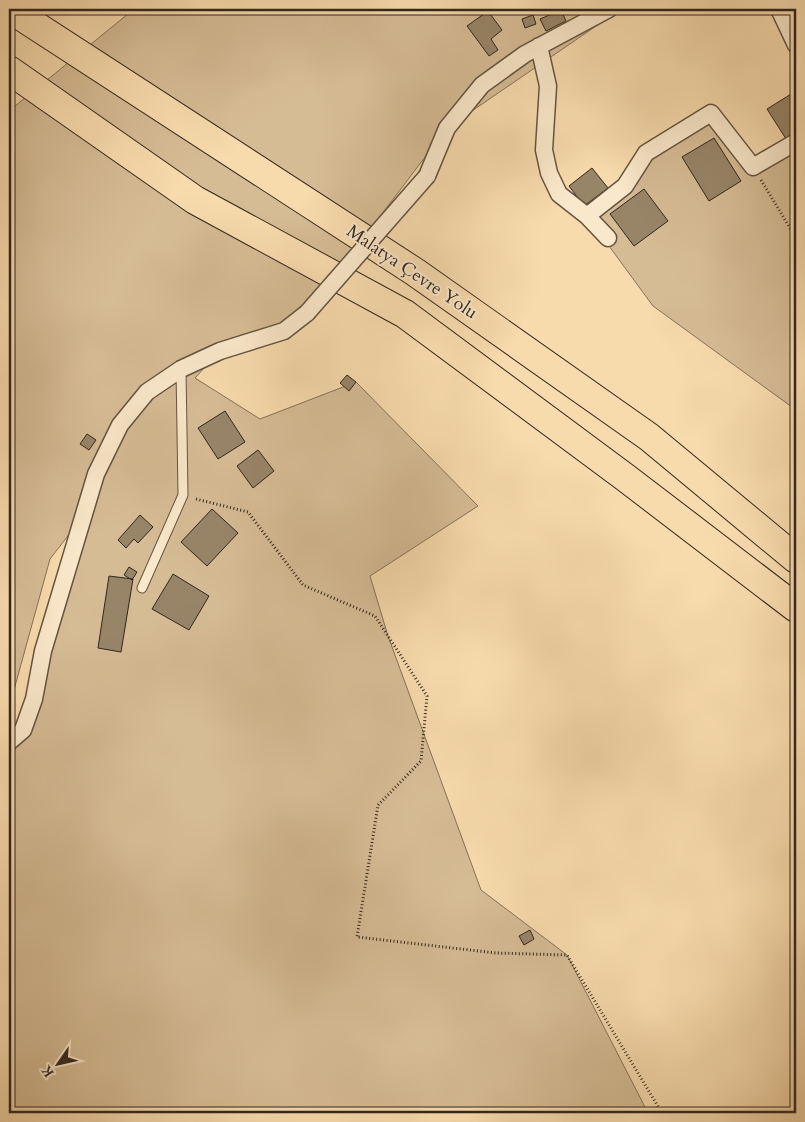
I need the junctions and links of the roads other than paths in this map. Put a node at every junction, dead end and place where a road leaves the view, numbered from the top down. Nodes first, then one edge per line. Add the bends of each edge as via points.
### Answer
1 (10, 9) edge
2 (609, 9) edge
3 (779, 9) edge
4 (796, 45) edge
5 (539, 46) junction
6 (9, 70) edge
7 (796, 142) edge
8 (587, 216) junction
9 (608, 238) dead end
10 (181, 369) junction
11 (796, 559) edge
12 (142, 588) dead end
13 (796, 608) edge
14 (9, 742) edge

1 - 11 highway, Malatya Çevre Yolu via 423,278 649,437
2 - 5 street
3 - 4 street
5 - 8 street via 548,86 544,150 549,172 559,194
5 - 10 street, bridge via 482,85 447,128 427,176 307,314 284,331 220,351
6 - 13 highway via 195,200 405,314
7 - 8 street via 753,167 711,113 646,153 625,186
8 - 9 street
10 - 12 lane via 183,495
10 - 14 street via 147,392 120,425 96,474 43,651 34,699 23,730

